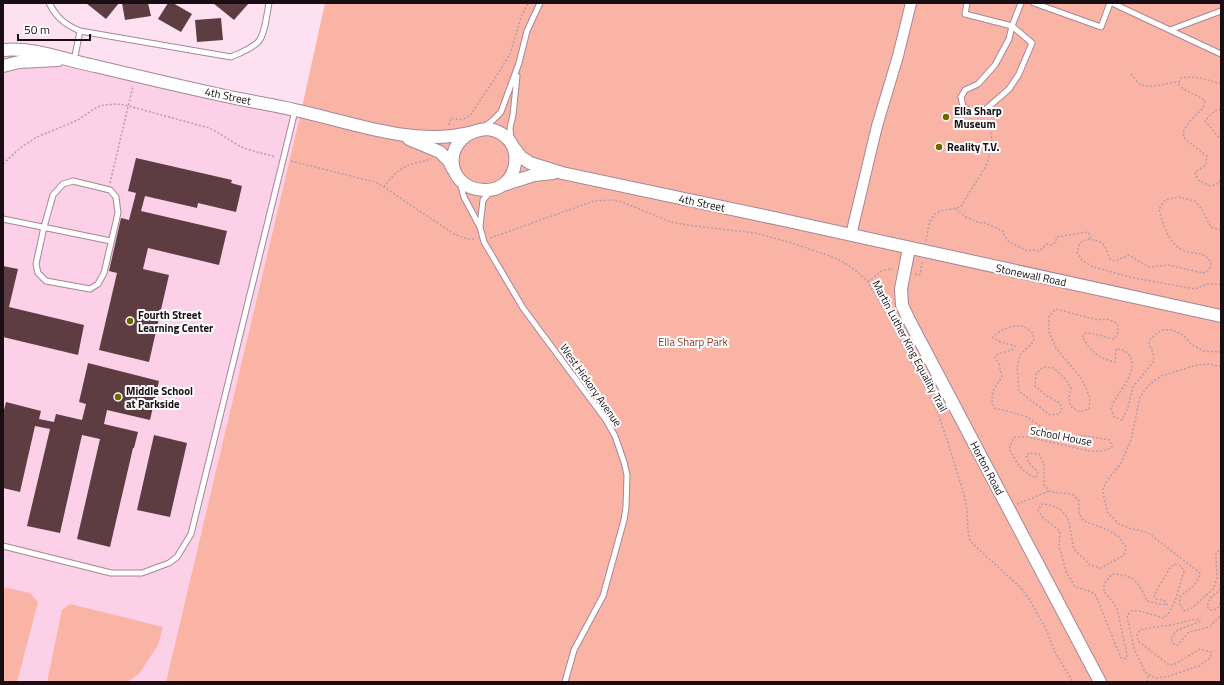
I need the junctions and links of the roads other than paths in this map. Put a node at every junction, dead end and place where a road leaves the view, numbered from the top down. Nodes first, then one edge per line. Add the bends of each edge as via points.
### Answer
1 (49, 3) edge
2 (269, 3) edge
3 (540, 3) edge
4 (911, 3) edge
5 (967, 3) edge
6 (1021, 3) edge
7 (1034, 3) edge
8 (1111, 3) edge
9 (1221, 11) edge
10 (1012, 26) junction
11 (1170, 30) junction
12 (80, 31) junction
13 (3, 50) edge
14 (1221, 54) edge
15 (69, 60) junction
16 (519, 63) junction
17 (3, 66) edge
18 (295, 110) junction
19 (477, 131) junction
20 (391, 133) junction
21 (513, 145) junction
22 (562, 173) junction
23 (456, 174) junction
24 (496, 188) junction
25 (3, 219) edge
26 (44, 227) junction
27 (480, 227) junction
28 (846, 234) junction
29 (111, 241) junction
30 (909, 248) junction
31 (1221, 316) edge
32 (3, 546) edge
33 (564, 682) edge
34 (1100, 682) edge

1 - 12 lane via 54,14 67,25
2 - 12 lane via 263,34 259,41 230,57
3 - 16 lane via 527,31
4 - 28 street
5 - 10 lane via 965,14
6 - 10 lane
7 - 8 lane via 1101,27
8 - 11 lane
9 - 11 lane
10 - 10 lane via 1010,39 995,65 978,84 965,90 961,97 963,107 972,112 985,110 1009,89 1019,74 1032,43
11 - 14 lane
12 - 15 lane
13 - 15 street, 4th Street via 21,49
15 - 17 street, 4th Street via 19,62
15 - 18 street, 4th Street
16 - 19 lane via 501,112
16 - 21 lane via 510,128
18 - 20 street, 4th Street
18 - 32 lane via 191,534 177,557 169,563 142,573 111,573
19 - 20 street, 4th Street via 453,136 424,137
19 - 21 street via 488,129 499,132
19 - 23 street via 461,139 455,147 453,161
20 - 23 street, 4th Street via 440,152
21 - 22 street, 4th Street via 521,157 530,163
21 - 24 street via 515,161 511,177
22 - 24 street, 4th Street via 534,175
22 - 28 street, 4th Street
23 - 24 street via 475,189
23 - 27 lane, West Hickory Avenue via 464,197
24 - 27 lane, West Hickory Avenue via 484,200
25 - 26 lane
26 - 29 lane
26 - 29 lane via 53,195 63,184 74,181 108,189 116,197 118,213
26 - 29 lane via 36,264 38,274 46,281 90,289 98,284 104,273
27 - 33 lane, West Hickory Avenue via 484,242 523,308 606,420 615,436 627,475 624,520 602,596 574,650
28 - 30 street, Stonewall Road
30 - 31 street, Stonewall Road
30 - 34 street, Horton Road via 901,289 902,305 908,320

